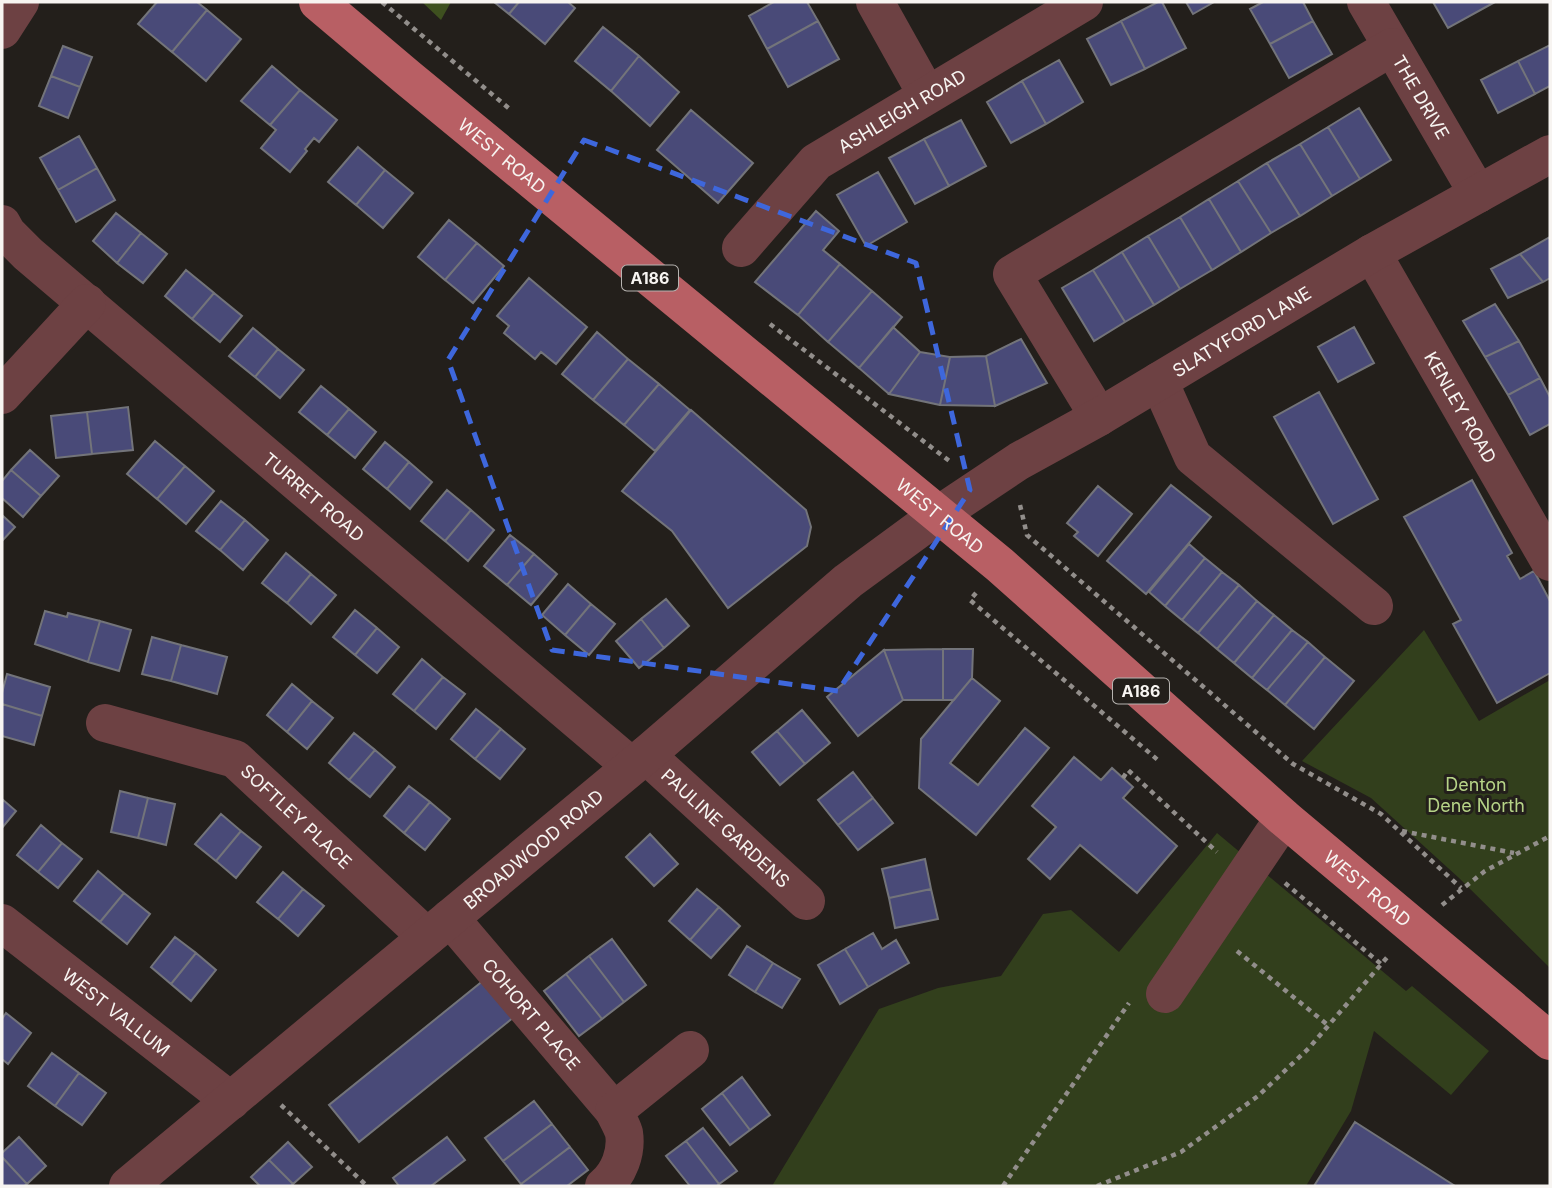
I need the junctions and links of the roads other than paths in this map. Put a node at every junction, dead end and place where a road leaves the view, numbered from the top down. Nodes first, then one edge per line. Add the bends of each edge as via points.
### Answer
1 (20, 2) edge
2 (318, 2) edge
3 (874, 2) edge
4 (1084, 2) edge
5 (1366, 2) edge
6 (2, 30) edge
7 (1392, 47) junction
8 (927, 95) junction
9 (1550, 154) edge
10 (1478, 194) junction
11 (2, 224) edge
12 (741, 248) dead end
13 (1372, 253) junction
14 (87, 303) junction
15 (1159, 381) junction
16 (2, 395) edge
17 (1099, 418) junction
18 (938, 515) junction
19 (1550, 562) edge
20 (1374, 606) dead end
21 (105, 723) dead end
22 (638, 760) junction
23 (1284, 818) junction
24 (806, 901) dead end
25 (2, 923) edge
26 (439, 928) junction
27 (1150, 993) road end
28 (1550, 1041) edge
29 (690, 1050) dead end
30 (242, 1091) junction
31 (614, 1111) junction
32 (138, 1184) edge
33 (604, 1186) edge

1 - 6 street
2 - 18 main road, WEST ROAD / A186
3 - 8 street
4 - 8 street, ASHLEIGH ROAD
5 - 7 street, THE DRIVE
7 - 10 street, THE DRIVE
7 - 17 street via 1012,274
8 - 12 street, ASHLEIGH ROAD via 816,162
9 - 10 street, SLATYFORD LANE
10 - 13 street, SLATYFORD LANE
11 - 14 street, TURRET ROAD via 28,254
13 - 15 street, SLATYFORD LANE
13 - 19 street, KENLEY ROAD
14 - 16 street
14 - 22 street, TURRET ROAD
15 - 17 street, SLATYFORD LANE
15 - 20 street via 1192,457
17 - 18 street, SLATYFORD LANE via 1019,461
18 - 22 street, BROADWOOD ROAD via 848,581
18 - 23 main road, WEST ROAD / A186
21 - 26 street, SOFTLEY PLACE via 234,759
22 - 24 street, PAULINE GARDENS
22 - 26 street, BROADWOOD ROAD
23 - 27 street via 1249,848 1209,929
23 - 28 main road, WEST ROAD / A186
25 - 30 street, WEST VALLUM
26 - 30 street, BROADWOOD ROAD
26 - 31 street, COHORT PLACE
29 - 31 street
30 - 32 street, BROADWOOD ROAD
31 - 33 street, COHORT PLACE via 624,1133 623,1160

